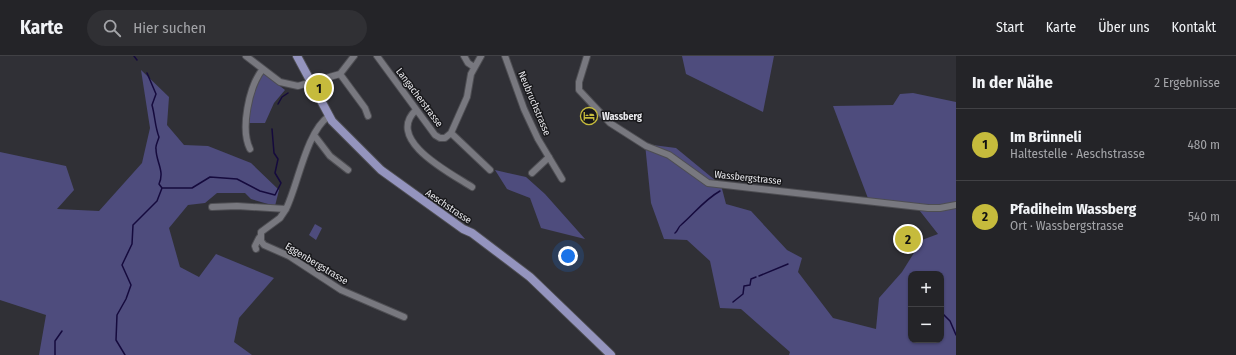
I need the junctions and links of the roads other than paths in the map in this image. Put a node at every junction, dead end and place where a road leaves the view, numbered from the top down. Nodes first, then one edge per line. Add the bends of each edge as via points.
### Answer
1 (246, 56) edge
2 (297, 56) edge
3 (354, 56) edge
4 (377, 56) edge
5 (464, 56) edge
6 (481, 56) edge
7 (505, 56) edge
8 (587, 56) edge
9 (474, 67) junction
10 (262, 70) junction
11 (340, 74) junction
12 (312, 82) junction
13 (416, 110) junction
14 (329, 116) junction
15 (368, 116) dead end
16 (451, 133) junction
17 (314, 135) junction
18 (250, 148) dead end
19 (549, 157) junction
20 (348, 170) dead end
21 (490, 170) dead end
22 (532, 173) dead end
23 (562, 178) dead end
24 (472, 187) dead end
25 (956, 205) edge
26 (212, 207) dead end
27 (286, 209) junction
28 (260, 238) junction
29 (256, 249) dead end
30 (404, 317) dead end
31 (611, 355) edge

1 - 10 street
2 - 12 main road, Aeschstrasse
3 - 11 street
4 - 13 street, Langacherstrasse
5 - 9 street
6 - 9 street, Langacherstrasse
7 - 19 street, Neubruchstrasse via 524,109
8 - 25 street, Wassbergstrasse via 579,90 610,123 646,146 669,154 708,183 928,208
9 - 16 street, Langacherstrasse via 467,97
10 - 12 street via 286,84 298,86
10 - 18 street via 256,77 245,120
11 - 12 street
11 - 15 street
12 - 14 main road, Aeschstrasse
13 - 16 street, Langacherstrasse via 440,138 445,138
13 - 24 street via 408,124 408,133 414,145
14 - 17 street
14 - 31 main road, Aeschstrasse via 381,170 530,277
16 - 21 street, Langacherstrasse
17 - 20 street via 330,156
17 - 27 street
19 - 22 street
19 - 23 street, Neubruchstrasse
26 - 27 street
27 - 28 street via 280,218 261,232
28 - 29 street
28 - 30 street, Eggenbergstrasse via 264,245 290,256 341,290

